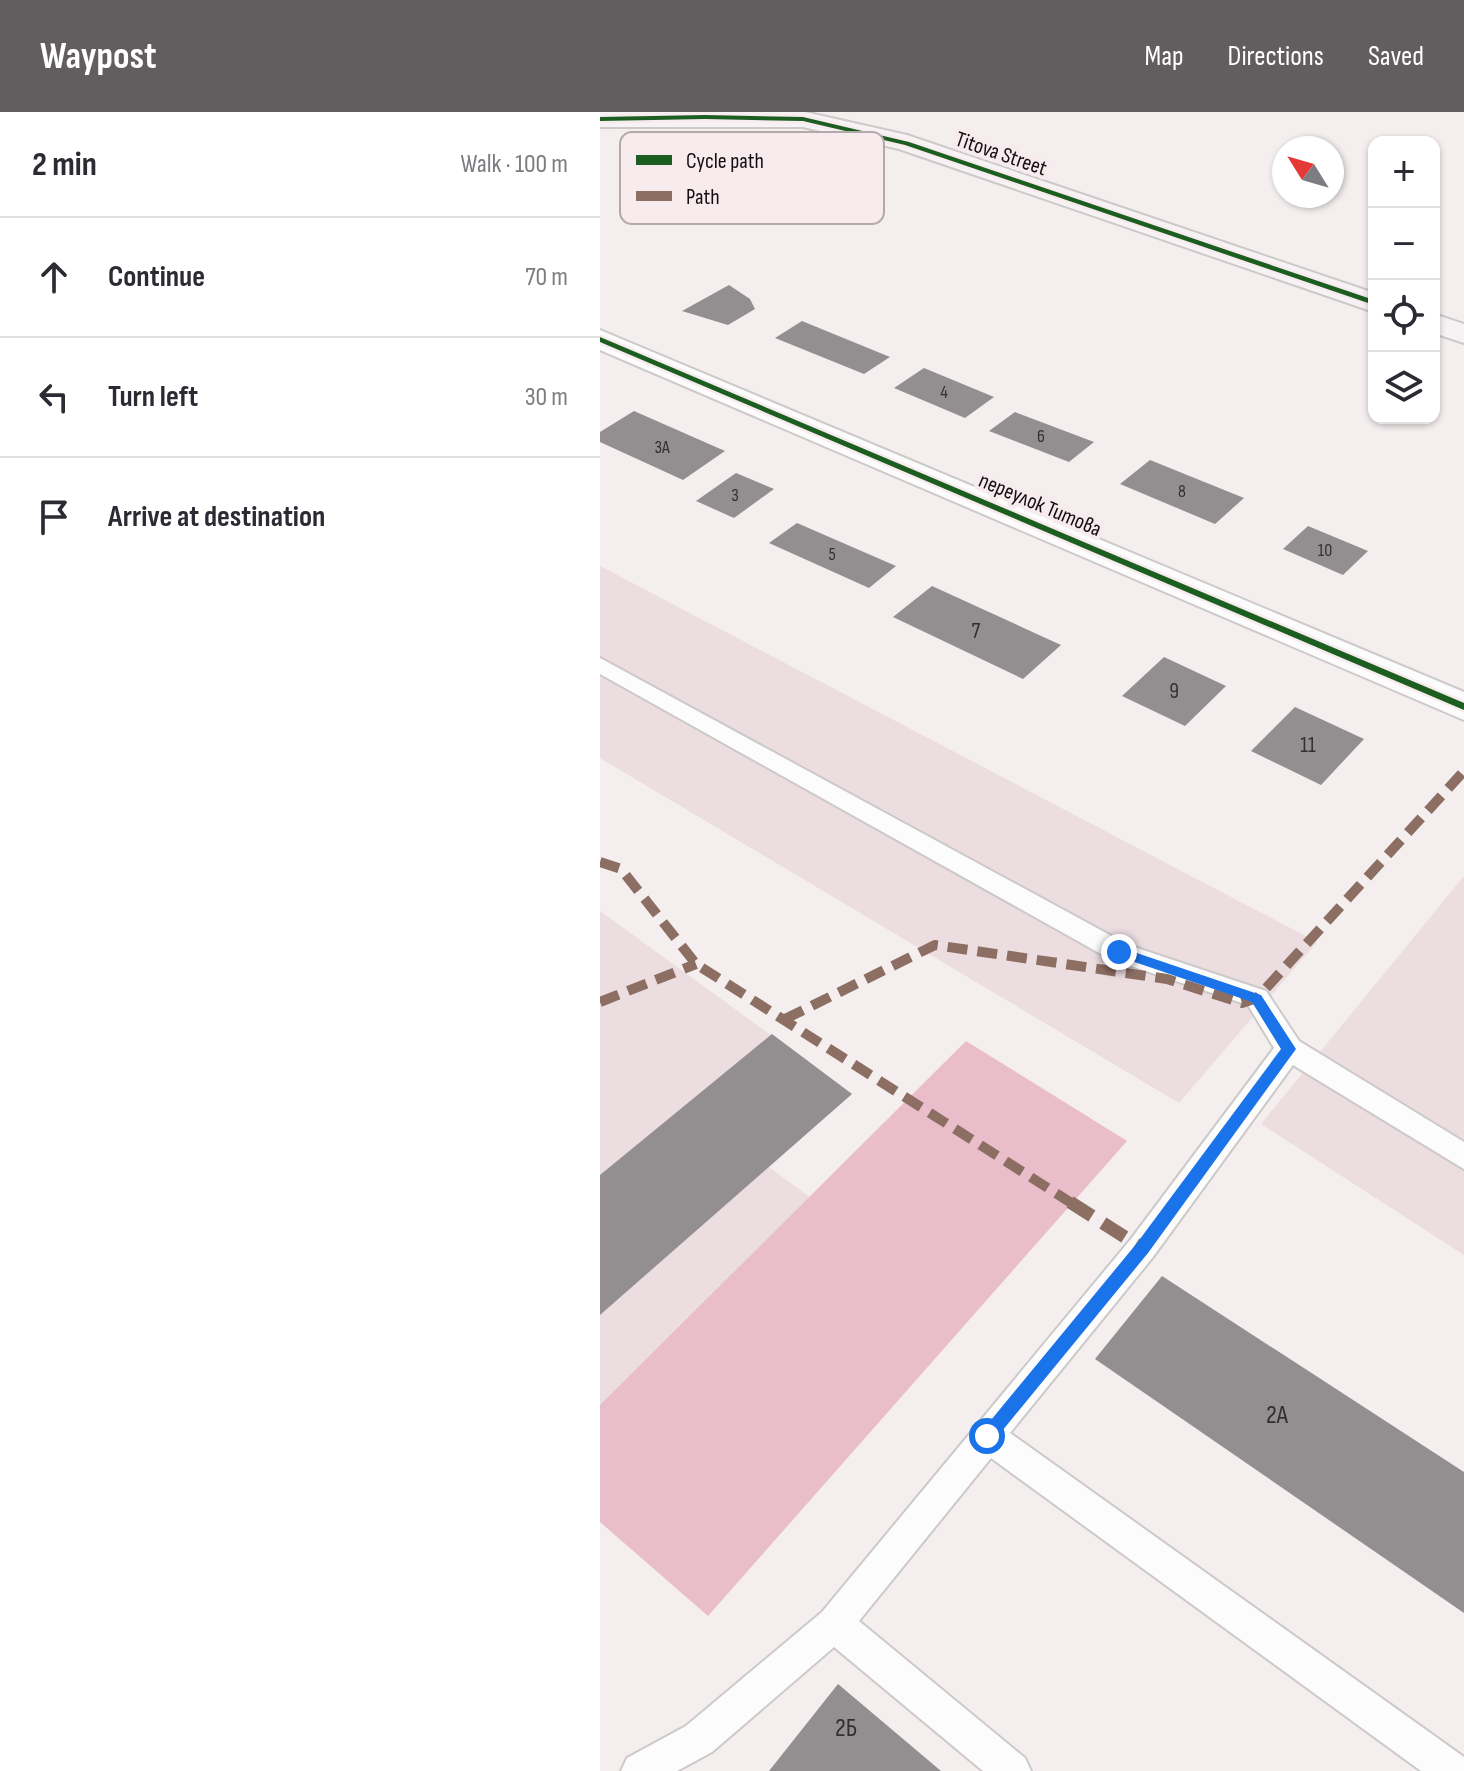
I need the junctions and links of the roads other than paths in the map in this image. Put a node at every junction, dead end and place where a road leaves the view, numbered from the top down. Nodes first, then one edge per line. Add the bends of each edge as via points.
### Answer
1 (600, 119) edge
2 (859, 132) edge
3 (884, 138) edge
4 (1368, 301) edge
5 (1440, 325) edge
6 (1464, 334) edge
7 (600, 339) edge
8 (600, 665) edge
9 (1464, 707) edge
10 (1289, 1049) junction
11 (1464, 1157) edge
12 (987, 1436) junction
13 (834, 1624) junction
14 (640, 1771) edge
15 (1012, 1771) edge
16 (1452, 1771) edge

1 - 2 street, Titova Street via 803,119
3 - 4 street, Titova Street
5 - 6 street
7 - 9 street, переулок Титова
8 - 10 lane via 1119,952 1257,998
10 - 11 lane
10 - 12 lane via 1142,1248
12 - 13 lane
12 - 16 lane
13 - 14 lane via 699,1739
13 - 15 lane

